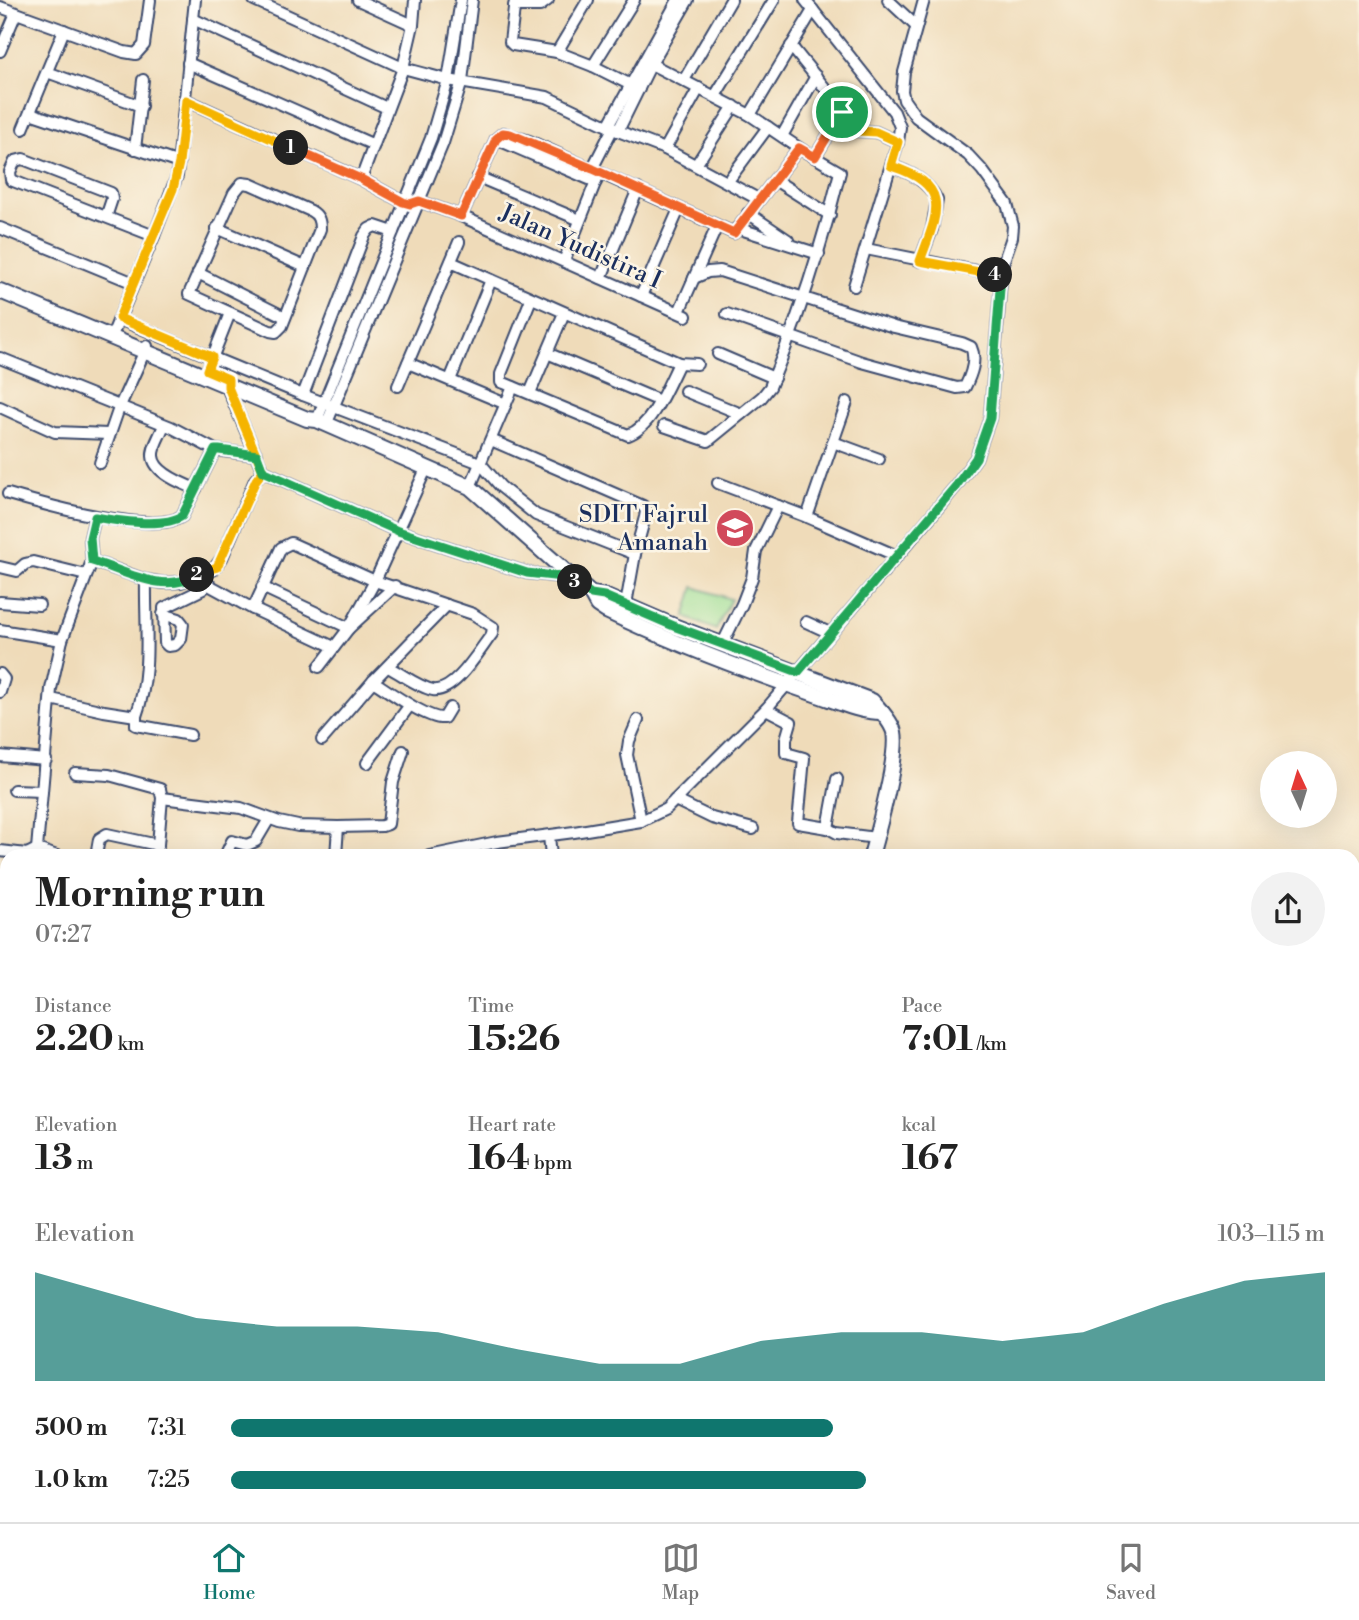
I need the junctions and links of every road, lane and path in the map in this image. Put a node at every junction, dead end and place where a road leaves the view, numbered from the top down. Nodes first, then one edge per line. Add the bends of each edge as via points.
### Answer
1 (150, 0) edge
2 (195, 0) edge
3 (254, 0) edge
4 (358, 0) edge
5 (415, 0) edge
6 (461, 0) edge
7 (472, 0) edge
8 (548, 0) edge
9 (589, 0) edge
10 (634, 0) edge
11 (678, 0) edge
12 (688, 0) edge
13 (731, 0) edge
14 (774, 0) edge
15 (805, 0) edge
16 (888, 0) edge
17 (924, 0) edge
18 (515, 3) edge
19 (0, 7) edge
20 (813, 10) junction
21 (16, 13) junction
22 (193, 19) junction
23 (413, 24) junction
24 (916, 26) junction
25 (64, 30) junction
26 (791, 46) junction
27 (0, 51) edge
28 (557, 52) junction
29 (188, 63) junction
30 (651, 64) junction
31 (593, 66) junction
32 (403, 68) junction
33 (47, 72) junction
34 (816, 76) junction
35 (143, 80) dead end
36 (448, 80) junction
37 (684, 80) junction
38 (462, 82) junction
39 (635, 87) junction
40 (699, 88) junction
41 (715, 96) junction
42 (186, 100) junction
43 (141, 106) junction
44 (734, 106) junction
45 (387, 108) junction
46 (842, 112) junction
47 (30, 113) junction
48 (750, 115) junction
49 (768, 127) junction
50 (613, 128) junction
51 (23, 129) dead end
52 (782, 136) junction
53 (898, 142) junction
54 (374, 145) junction
55 (799, 148) junction
56 (135, 149) junction
57 (665, 149) junction
58 (815, 157) junction
59 (179, 163) junction
60 (695, 165) junction
61 (891, 166) junction
62 (596, 174) junction
63 (478, 177) junction
64 (361, 179) junction
65 (775, 180) junction
66 (728, 181) junction
67 (638, 189) junction
68 (758, 199) junction
69 (419, 201) junction
70 (403, 202) junction
71 (679, 209) junction
72 (748, 213) junction
73 (830, 215) junction
74 (461, 216) junction
75 (106, 217) junction
76 (580, 220) junction
77 (716, 226) junction
78 (0, 228) edge
79 (218, 228) junction
80 (737, 228) junction
81 (393, 232) junction
82 (154, 236) junction
83 (459, 242) dead end
84 (799, 247) junction
85 (866, 249) junction
86 (819, 254) junction
87 (564, 261) junction
88 (920, 261) junction
89 (451, 262) junction
90 (305, 267) junction
91 (198, 273) junction
92 (1001, 276) junction
93 (601, 278) junction
94 (694, 278) junction
95 (491, 280) junction
96 (0, 283) edge
97 (134, 283) junction
98 (854, 286) dead end
99 (0, 291) edge
100 (641, 296) junction
101 (805, 298) junction
102 (531, 299) junction
103 (230, 313) junction
104 (564, 313) junction
105 (727, 314) dead end
106 (285, 317) junction
107 (115, 329) junction
108 (791, 336) junction
109 (146, 349) junction
110 (547, 353) junction
111 (719, 354) dead end
112 (0, 358) edge
113 (408, 363) junction
114 (679, 363) junction
115 (697, 364) dead end
116 (208, 368) junction
117 (774, 378) junction
118 (450, 380) junction
119 (228, 383) junction
120 (398, 386) dead end
121 (513, 387) junction
122 (685, 391) dead end
123 (530, 393) junction
124 (303, 395) junction
125 (660, 401) junction
126 (846, 402) dead end
127 (506, 404) junction
128 (329, 405) junction
129 (2, 408) edge
130 (119, 408) junction
131 (741, 414) junction
132 (0, 422) edge
133 (322, 423) junction
134 (164, 425) junction
135 (664, 426) dead end
136 (109, 434) junction
137 (491, 440) junction
138 (833, 442) junction
139 (215, 450) junction
140 (257, 455) junction
141 (879, 459) dead end
142 (100, 463) dead end
143 (480, 463) junction
144 (426, 469) junction
145 (263, 471) junction
146 (718, 483) dead end
147 (470, 487) junction
148 (196, 489) junction
149 (8, 494) dead end
150 (778, 506) junction
151 (95, 517) junction
152 (807, 517) junction
153 (398, 531) junction
154 (635, 554) junction
155 (897, 556) junction
156 (92, 561) junction
157 (0, 567) edge
158 (86, 575) junction
159 (207, 578) junction
160 (571, 578) junction
161 (146, 580) junction
162 (375, 581) junction
163 (394, 586) junction
164 (262, 587) junction
165 (0, 602) edge
166 (39, 605) dead end
167 (447, 605) junction
168 (253, 609) junction
169 (624, 613) junction
170 (163, 614) dead end
171 (806, 622) dead end
172 (349, 628) junction
173 (0, 630) edge
174 (830, 633) junction
175 (62, 640) junction
176 (722, 645) junction
177 (334, 647) junction
178 (319, 667) dead end
179 (388, 667) junction
180 (798, 672) junction
181 (0, 674) edge
182 (373, 681) junction
183 (786, 684) junction
184 (0, 692) edge
185 (51, 699) junction
186 (410, 705) junction
187 (450, 708) dead end
188 (766, 709) junction
189 (882, 712) junction
190 (136, 716) junction
191 (638, 720) dead end
192 (190, 735) dead end
193 (322, 740) dead end
194 (403, 751) dead end
195 (0, 756) edge
196 (46, 760) junction
197 (367, 764) dead end
198 (75, 773) dead end
199 (837, 779) dead end
200 (14, 790) dead end
201 (42, 791) junction
202 (162, 798) junction
203 (675, 800) junction
204 (269, 819) junction
205 (641, 821) junction
206 (338, 827) junction
207 (828, 828) junction
208 (753, 829) dead end
209 (549, 836) junction
210 (876, 838) junction
211 (37, 849) edge
212 (97, 849) edge
213 (151, 849) edge
214 (157, 849) edge
215 (228, 849) edge
216 (336, 849) edge
217 (463, 849) edge
218 (550, 849) edge
219 (873, 849) edge

1 - 25 street via 145,45 136,54
2 - 22 street
3 - 32 street
4 - 23 street
5 - 23 street
6 - 36 street
7 - 38 street
8 - 18 street via 540,6
9 - 28 street
10 - 31 street
11 - 39 street
12 - 30 street
13 - 37 street
14 - 41 street
15 - 20 street
16 - 24 street
17 - 24 street
18 - 28 street via 511,44
19 - 21 street
20 - 26 street
20 - 53 street via 894,112 900,127
21 - 25 street
21 - 27 street
22 - 29 street
22 - 45 street
23 - 32 street
24 - 92 street via 902,83 904,100 916,117 968,155 1007,204 1013,231
25 - 33 street
26 - 34 street
26 - 48 street
28 - 31 street
29 - 42 street
29 - 54 street
30 - 37 street
30 - 39 street
31 - 39 street
32 - 36 street
32 - 45 street
33 - 43 street
33 - 47 street
34 - 46 street
34 - 52 street
35 - 43 street
36 - 38 street
36 - 70 street via 431,138
37 - 40 street
38 - 50 street via 547,97
38 - 69 street
39 - 50 street
40 - 41 street
40 - 57 street
41 - 44 street
42 - 59 street
42 - 64 street
43 - 56 street
44 - 48 street
44 - 60 street
45 - 54 street
46 - 53 street via 859,131 876,132
46 - 58 street
47 - 51 street
47 - 56 street
48 - 49 street
49 - 52 street
49 - 66 street
50 - 57 street
50 - 62 street
52 - 55 street
53 - 61 street
54 - 64 street
55 - 58 street
55 - 65 street
56 - 59 street
57 - 60 street
58 - 73 street via 840,172
59 - 82 street
60 - 66 street
61 - 85 street
61 - 88 street via 926,183 937,200
62 - 63 street via 503,133
62 - 67 street
62 - 76 street
63 - 74 street
63 - 76 street
64 - 70 street
65 - 68 street
65 - 73 street
66 - 68 street
67 - 71 street
67 - 93 street
68 - 72 street
69 - 70 street
69 - 74 street, Jalan Yudistira I
69 - 128 street
70 - 81 street
71 - 77 street
71 - 100 street
72 - 80 street
72 - 84 street
73 - 86 street
74 - 87 street, Jalan Yudistira I
75 - 75 street via 11,180 15,162 23,159 111,193
75 - 82 street
76 - 87 street
77 - 80 street via 734,233
77 - 94 street
78 - 97 street
79 - 90 street
79 - 90 street via 236,189 246,183 311,211 318,216 320,229
79 - 91 street
80 - 84 street
81 - 124 street via 375,226 365,236
81 - 128 street
82 - 97 street
83 - 89 street
84 - 86 street
85 - 88 street
85 - 98 street
86 - 101 street
87 - 93 street, Jalan Yudistira I
88 - 92 street
89 - 95 street
89 - 113 street
90 - 106 street
91 - 103 street via 191,296
91 - 106 street
92 - 155 street via 984,441 963,477
93 - 100 street, Jalan Yudistira I
94 - 100 street, Jalan Yudistira I via 682,314
94 - 101 street via 720,271
95 - 102 street
95 - 118 street
96 - 107 street
97 - 107 street
99 - 107 street
101 - 108 street
101 - 108 street via 968,345 974,356 967,383 961,388 917,379
102 - 104 street
102 - 121 street via 500,376 501,382
103 - 106 street via 274,332
103 - 116 street
104 - 110 street
104 - 114 street
105 - 108 street
107 - 109 street
107 - 116 street
108 - 117 street
109 - 116 street
109 - 130 street
110 - 123 street
110 - 125 street
111 - 117 street
112 - 130 street
113 - 118 street
113 - 120 street
114 - 115 street
114 - 125 street
116 - 119 street
116 - 124 street
117 - 131 street via 767,392
118 - 127 street
119 - 133 street
119 - 140 street
121 - 123 street
121 - 127 street
122 - 131 street
123 - 125 street via 628,435 643,426
124 - 128 street
126 - 138 street
127 - 137 street
128 - 133 street
128 - 143 street
129 - 132 street
129 - 136 street via 59,433
130 - 134 street
130 - 136 street
131 - 135 street via 708,441
133 - 144 street
134 - 139 street
134 - 148 street via 153,460 167,475
136 - 142 street
137 - 143 street
137 - 154 street via 643,506 646,511
138 - 141 street
138 - 152 street
139 - 140 street
139 - 148 street
140 - 145 street
143 - 147 street
143 - 154 street via 536,515
144 - 147 street
144 - 153 street
145 - 153 street
145 - 159 street via 218,565
146 - 150 street
147 - 160 street
148 - 151 street via 182,516 172,521
149 - 151 street
150 - 152 street
150 - 176 street via 756,551 752,578
151 - 156 street via 90,538
152 - 155 street
153 - 160 street via 527,573
153 - 162 street
154 - 169 street
155 - 174 street
156 - 158 street
156 - 161 street
157 - 158 street via 17,571 33,562
158 - 175 street
159 - 161 street via 181,583
159 - 168 street
159 - 170 street via 200,592 165,606
160 - 169 street
161 - 190 street via 146,670
162 - 163 street
162 - 164 street via 291,543 281,548
162 - 172 street
163 - 167 street
163 - 172 street
164 - 168 street
164 - 172 street
165 - 166 street
167 - 179 street
167 - 179 street via 493,627 454,682 440,690 430,689
168 - 177 street
169 - 176 street
169 - 183 street
171 - 174 street
172 - 177 street
173 - 175 street
174 - 180 street
175 - 185 street
176 - 180 street
177 - 178 street
179 - 182 street
180 - 183 street
180 - 189 street via 872,701
181 - 184 street via 4,679
182 - 186 street
182 - 193 street
183 - 188 street
183 - 189 street
185 - 190 street
185 - 196 street
186 - 187 street via 438,719
186 - 197 street
188 - 203 street
188 - 207 street via 791,722 786,753 804,758 798,823
189 - 210 street via 891,723 894,740
190 - 192 street via 136,725
191 - 205 street via 627,755
194 - 206 street via 393,782 388,824
195 - 196 street
196 - 201 street
198 - 202 street via 109,775 157,787
199 - 207 street
200 - 201 street
201 - 211 street
202 - 204 street via 241,808
202 - 214 street
203 - 205 street
203 - 208 street via 712,818
204 - 206 street via 298,826
204 - 215 street via 256,841 250,845 232,841
205 - 209 street
206 - 216 street
207 - 210 street
209 - 217 street
209 - 218 street
210 - 219 street
212 - 213 street via 99,839 107,834

